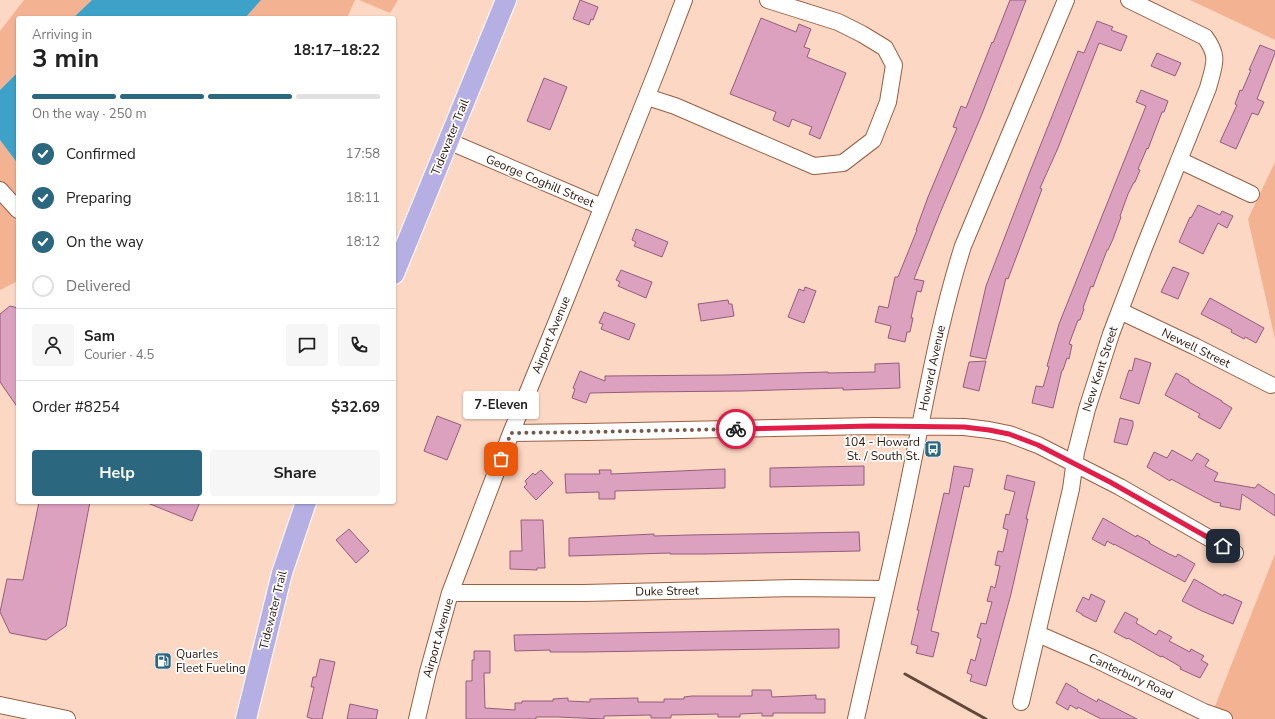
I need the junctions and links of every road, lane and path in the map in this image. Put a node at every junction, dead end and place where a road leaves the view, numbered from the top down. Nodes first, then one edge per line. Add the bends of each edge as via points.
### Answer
1 (506, 0) edge
2 (684, 0) edge
3 (768, 0) edge
4 (1066, 0) edge
5 (1129, 0) edge
6 (647, 97) junction
7 (448, 141) junction
8 (1180, 160) junction
9 (0, 190) edge
10 (1251, 194) dead end
11 (602, 207) junction
12 (16, 208) edge
13 (396, 269) edge
14 (1120, 311) junction
15 (1271, 385) dead end
16 (920, 426) junction
17 (511, 433) junction
18 (1074, 464) junction
19 (305, 504) edge
20 (1235, 553) dead end
21 (885, 589) junction
22 (450, 593) junction
23 (1038, 634) junction
24 (1021, 702) dead end
25 (0, 705) edge
26 (67, 719) edge
27 (246, 719) edge
28 (417, 719) edge
29 (856, 719) edge
30 (1224, 719) edge

1 - 7 main road, Tidewater Trail
2 - 6 street, Airport Avenue
3 - 6 street via 838,22 885,48 894,65 888,102 873,140 843,163 814,166
4 - 16 street, Howard Avenue via 963,246 946,304
5 - 8 street, New Kent Street via 1196,31 1212,46 1215,62 1208,88
6 - 11 street, Airport Avenue
7 - 11 street, George Coghill Street
7 - 13 main road, Tidewater Trail
8 - 10 street
8 - 14 street, New Kent Street
9 - 12 street
11 - 17 street, Airport Avenue
14 - 15 street, Newell Street
14 - 18 street, New Kent Street via 1087,409
16 - 17 street
16 - 18 street via 964,427 1009,434 1038,445
16 - 21 street, Howard Avenue
17 - 22 street, Airport Avenue
18 - 20 street
18 - 23 street, New Kent Street via 1071,489
19 - 27 main road, Tidewater Trail via 282,573
21 - 22 street, Duke Street
21 - 29 street, Howard Avenue
22 - 28 street, Airport Avenue
23 - 24 street, New Kent Street
23 - 30 street, Canterbury Road
25 - 26 street

